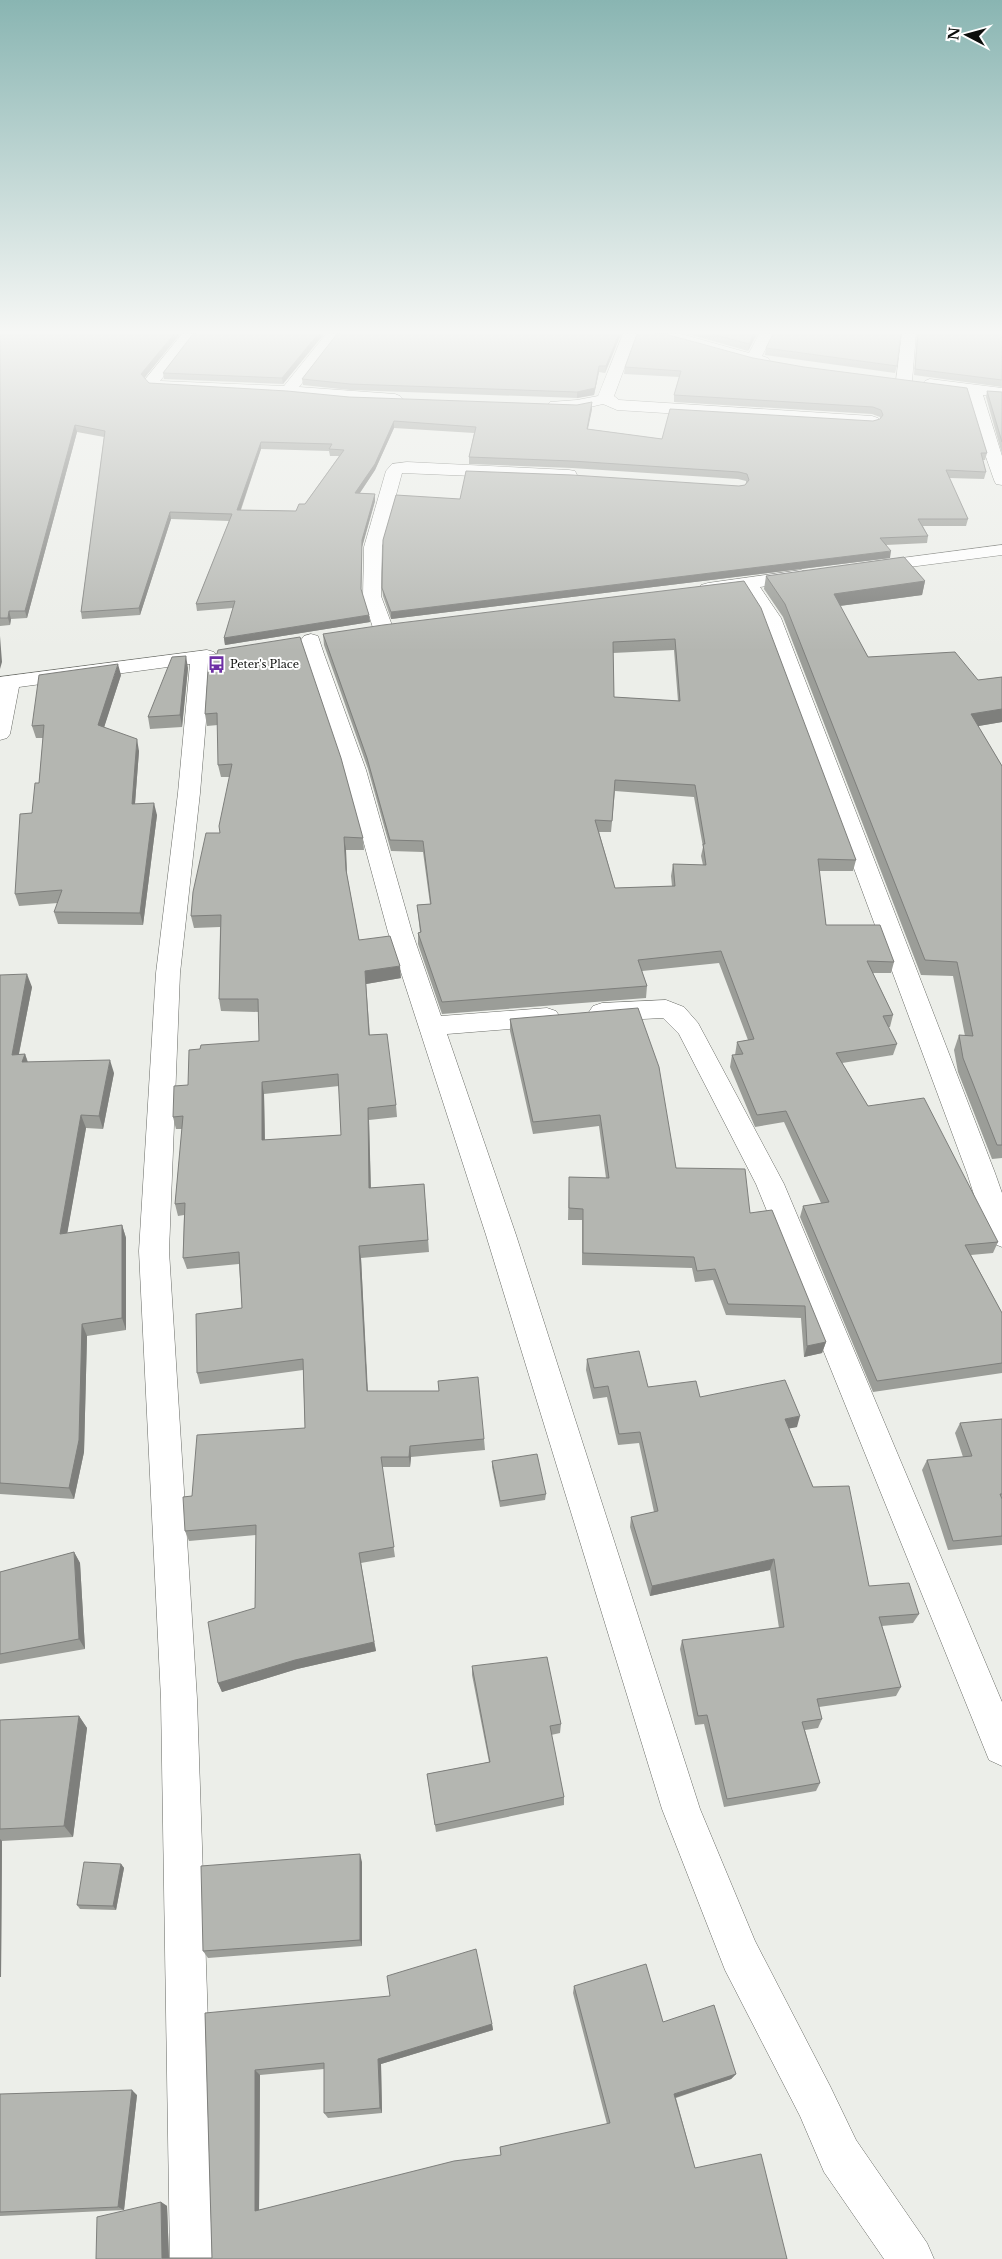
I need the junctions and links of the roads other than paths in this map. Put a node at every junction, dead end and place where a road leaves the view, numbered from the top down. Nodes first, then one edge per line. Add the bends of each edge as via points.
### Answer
1 (988, 439) edge
2 (582, 476) edge
3 (1002, 480) edge
4 (1002, 550) edge
5 (856, 569) edge
6 (816, 574) edge
7 (749, 584) junction
8 (689, 592) edge
9 (383, 628) edge
10 (311, 640) dead end
11 (5, 682) edge
12 (0, 734) edge
13 (431, 1026) junction
14 (1002, 1235) edge
15 (1002, 1747) edge
16 (193, 2259) edge
17 (912, 2259) edge

1 - 3 street
2 - 9 street via 407,467 394,471 373,547 372,596
4 - 5 street
6 - 7 street
7 - 8 street
7 - 14 street via 771,618
10 - 13 street via 355,770 400,932
11 - 12 street
11 - 16 street via 215,655 189,792 168,973 154,1251 179,1699
13 - 15 street via 654,1008 666,1009 683,1020 770,1184
13 - 17 street via 502,1235 681,1809 740,1956 840,2156

